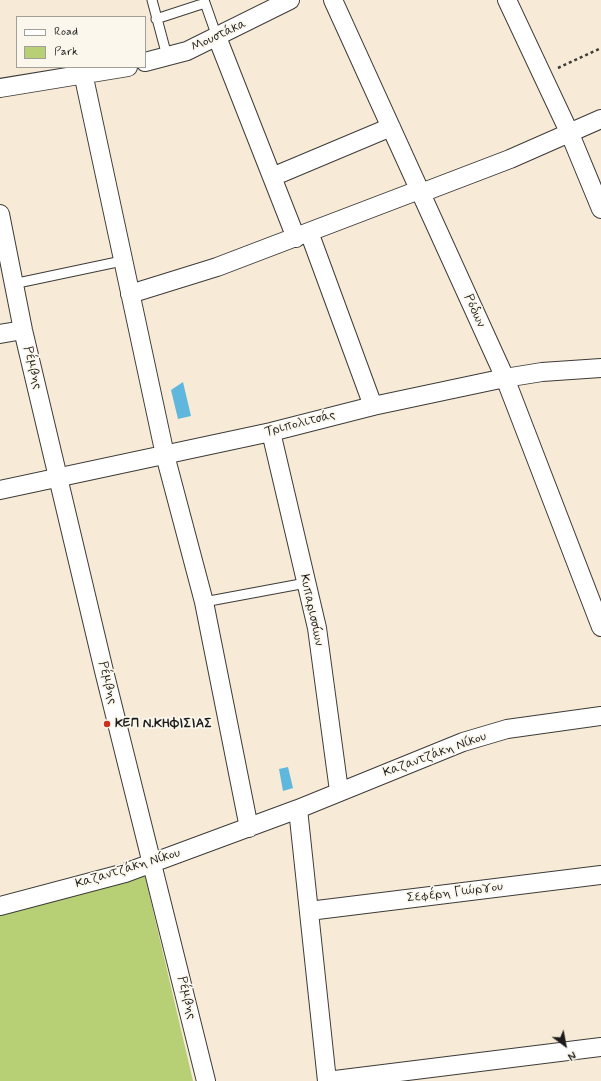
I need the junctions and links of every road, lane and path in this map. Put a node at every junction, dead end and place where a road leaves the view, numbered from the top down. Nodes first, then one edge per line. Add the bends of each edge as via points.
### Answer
1 (152, 0) edge
2 (290, 0) edge
3 (333, 0) edge
4 (507, 0) edge
5 (204, 1) edge
6 (156, 19) junction
7 (217, 37) junction
8 (601, 48) edge
9 (167, 56) junction
10 (146, 62) edge
11 (120, 68) edge
12 (83, 73) junction
13 (542, 75) junction
14 (0, 88) edge
15 (601, 119) edge
16 (391, 127) junction
17 (570, 134) junction
18 (272, 177) junction
19 (420, 192) junction
20 (601, 209) edge
21 (0, 214) edge
22 (302, 235) junction
23 (122, 261) junction
24 (13, 284) junction
25 (130, 294) junction
26 (23, 330) junction
27 (0, 334) edge
28 (601, 368) edge
29 (504, 378) junction
30 (373, 406) junction
31 (271, 432) junction
32 (164, 454) junction
33 (59, 478) junction
34 (0, 490) edge
35 (306, 582) junction
36 (204, 602) junction
37 (601, 627) edge
38 (601, 716) edge
39 (339, 791) junction
40 (298, 809) junction
41 (249, 828) junction
42 (152, 864) junction
43 (601, 875) edge
44 (0, 906) edge
45 (309, 911) junction
46 (601, 1048) edge
47 (206, 1081) edge
48 (327, 1081) edge

1 - 6 lane
2 - 7 street, Μουστάκα
3 - 16 street, Ρόδων
4 - 13 street
5 - 6 lane
5 - 7 lane
6 - 9 lane
7 - 9 street, Μουστάκα via 187,51
7 - 18 street
8 - 13 path
9 - 10 street, Μουστάκα
11 - 12 street
12 - 14 street
12 - 23 street
13 - 17 street
15 - 17 street
16 - 18 street
16 - 19 street, Ρόδων
17 - 19 street
17 - 20 street
18 - 22 street
19 - 22 street
19 - 29 street, Ρόδων
21 - 24 street, Ρέμβης
22 - 25 street via 217,267
22 - 30 street
23 - 24 lane
23 - 25 street
24 - 26 street, Ρέμβης
25 - 32 street
26 - 27 street
26 - 33 street, Ρέμβης
28 - 29 street, Τριπολιτσάς via 542,372
29 - 30 street, Τριπολιτσάς
29 - 37 street, Ρόδων
30 - 31 street, Τριπολιτσάς
31 - 32 street, Τριπολιτσάς
31 - 35 street, Κυπαρισσίων
32 - 33 street, Τριπολιτσάς
32 - 36 street
33 - 34 street, Τριπολιτσάς
33 - 42 street, Ρέμβης
35 - 36 lane
35 - 39 street, Κυπαρισσίων via 317,628
36 - 41 street
38 - 39 street, Καζαντζάκη Νίκου via 507,729 463,742
39 - 40 street, Καζαντζάκη Νίκου
40 - 41 street, Καζαντζάκη Νίκου
40 - 45 street
41 - 42 street, Καζαντζάκη Νίκου
42 - 44 street, Καζαντζάκη Νίκου
42 - 47 street, Ρέμβης
43 - 45 street, Σεφέρη Γιώργου
45 - 48 street
46 - 48 street

